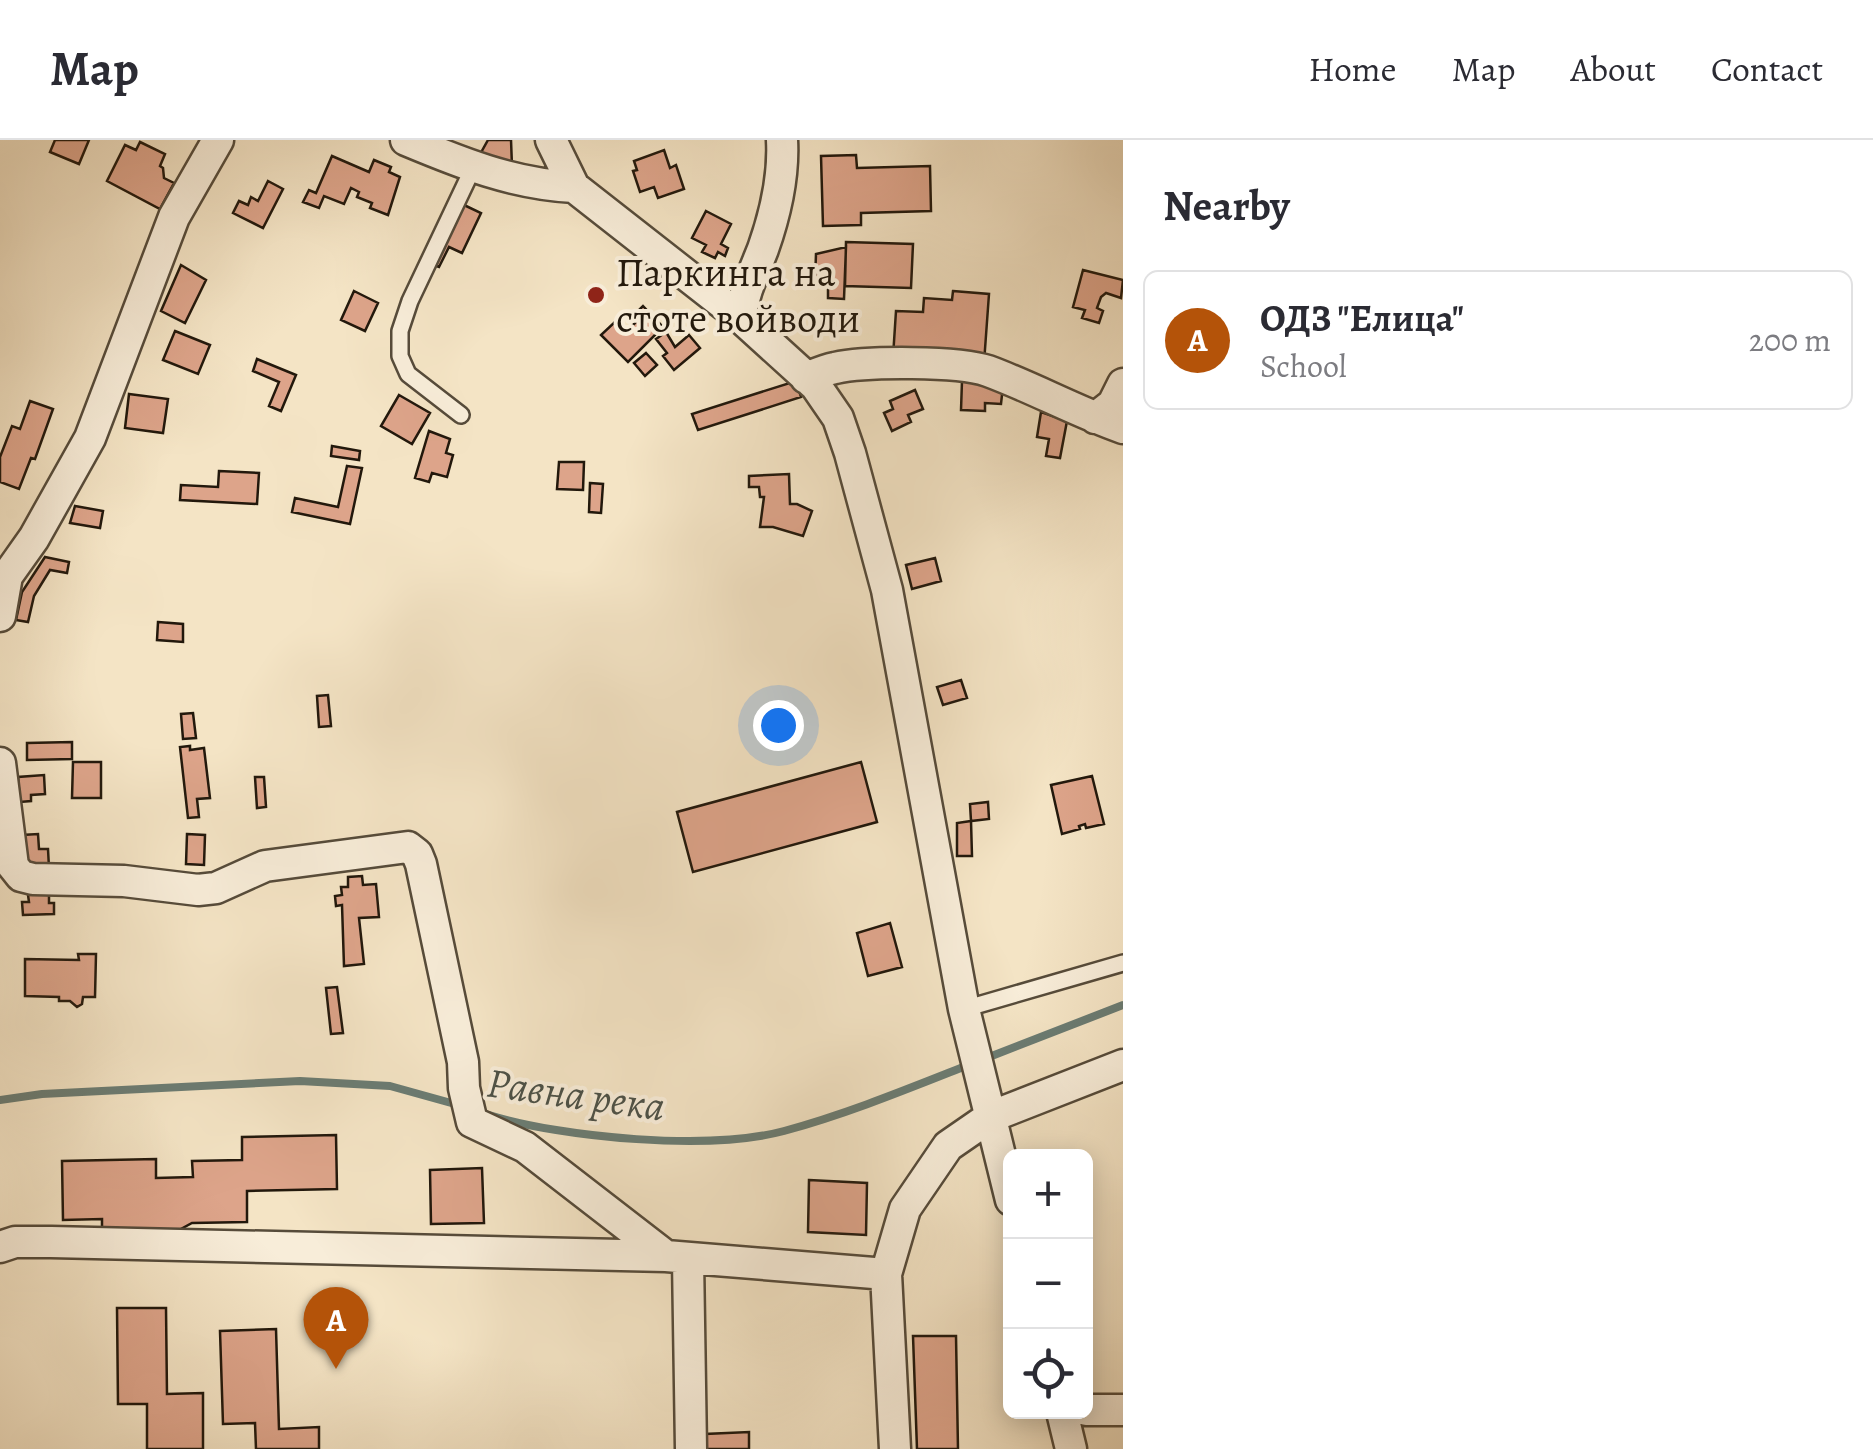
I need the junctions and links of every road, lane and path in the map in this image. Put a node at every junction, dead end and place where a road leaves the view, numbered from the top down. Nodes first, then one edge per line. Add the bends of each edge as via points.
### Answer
1 (218, 140) edge
2 (406, 140) edge
3 (551, 140) edge
4 (782, 140) edge
5 (473, 168) junction
6 (574, 187) junction
7 (740, 317) junction
8 (806, 378) junction
9 (1123, 384) edge
10 (461, 415) dead end
11 (1109, 423) edge
12 (0, 616) edge
13 (0, 763) edge
14 (1, 783) edge
15 (1123, 963) edge
16 (964, 1009) junction
17 (1123, 1065) edge
18 (990, 1117) junction
19 (1003, 1171) edge
20 (0, 1247) edge
21 (677, 1258) junction
22 (886, 1274) junction
23 (1093, 1410) edge
24 (1123, 1410) edge
25 (1064, 1419) edge
26 (692, 1449) edge
27 (896, 1449) edge
28 (1071, 1449) edge

1 - 12 street via 174,217 90,438 7,576
2 - 5 street
3 - 6 street
4 - 7 street via 772,222
5 - 6 street via 536,185
5 - 10 lane via 400,331 408,374
6 - 7 street
7 - 8 street
8 - 11 street via 866,365 967,366
8 - 16 street via 838,418 887,590
9 - 11 street
13 - 14 street
14 - 21 street via 14,866 33,879 216,888 265,866 408,847 421,864 472,1122 526,1147
15 - 16 lane
16 - 18 street
17 - 18 street
18 - 19 street
18 - 22 street via 948,1146 924,1179 905,1209
20 - 21 street via 51,1242
21 - 22 street
21 - 26 street
22 - 27 street
23 - 24 street
25 - 28 street

